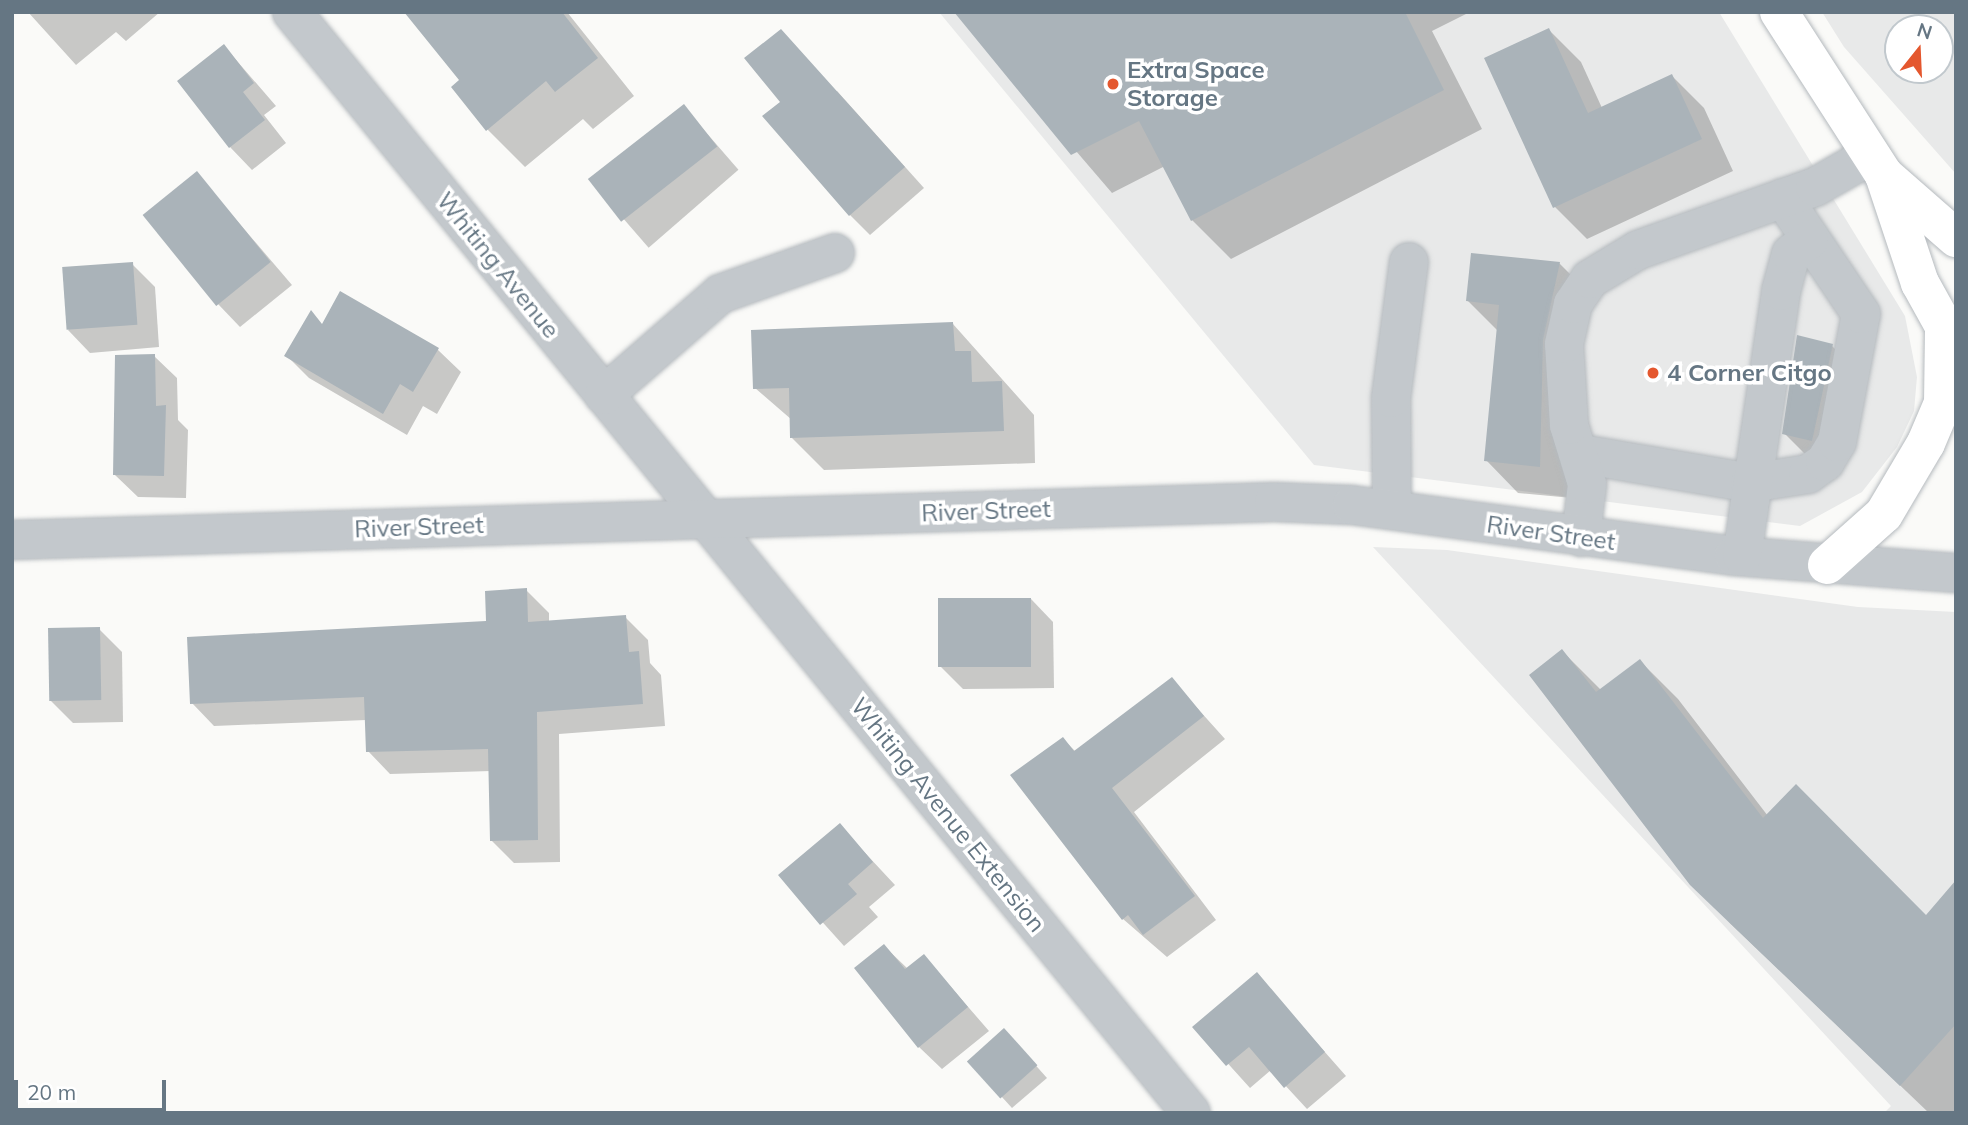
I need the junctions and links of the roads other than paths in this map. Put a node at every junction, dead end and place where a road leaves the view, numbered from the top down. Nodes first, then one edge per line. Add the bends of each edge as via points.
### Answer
1 (292, 12) edge
2 (1779, 12) edge
3 (1877, 165) junction
4 (1783, 198) junction
5 (1956, 238) edge
6 (1809, 240) junction
7 (835, 253) dead end
8 (1409, 262) dead end
9 (1950, 340) edge
10 (604, 395) junction
11 (1581, 454) junction
12 (1750, 483) junction
13 (1392, 510) junction
14 (705, 518) junction
15 (1581, 537) junction
16 (12, 540) edge
17 (1742, 556) junction
18 (1826, 565) junction
19 (1956, 573) edge
20 (1191, 1113) edge

1 - 10 street, Whiting Avenue
2 - 3 main road
3 - 4 street
3 - 5 main road
3 - 9 main road via 1920,283
4 - 6 street
4 - 11 street via 1638,250 1590,279 1573,304 1564,344 1569,425
6 - 12 street via 1791,254 1781,291
6 - 12 street via 1851,292 1861,314 1837,442 1808,474
7 - 10 street via 720,294
8 - 13 street via 1391,398
9 - 18 main road via 1943,403 1926,443 1884,513
10 - 14 street, Whiting Avenue
11 - 12 street
11 - 15 street via 1587,484
12 - 17 street
13 - 14 street, River Street via 1274,502
13 - 15 street, River Street
14 - 16 street, River Street
14 - 20 street, Whiting Avenue Extension
15 - 17 street, River Street
17 - 18 street, River Street
18 - 19 street, River Street

